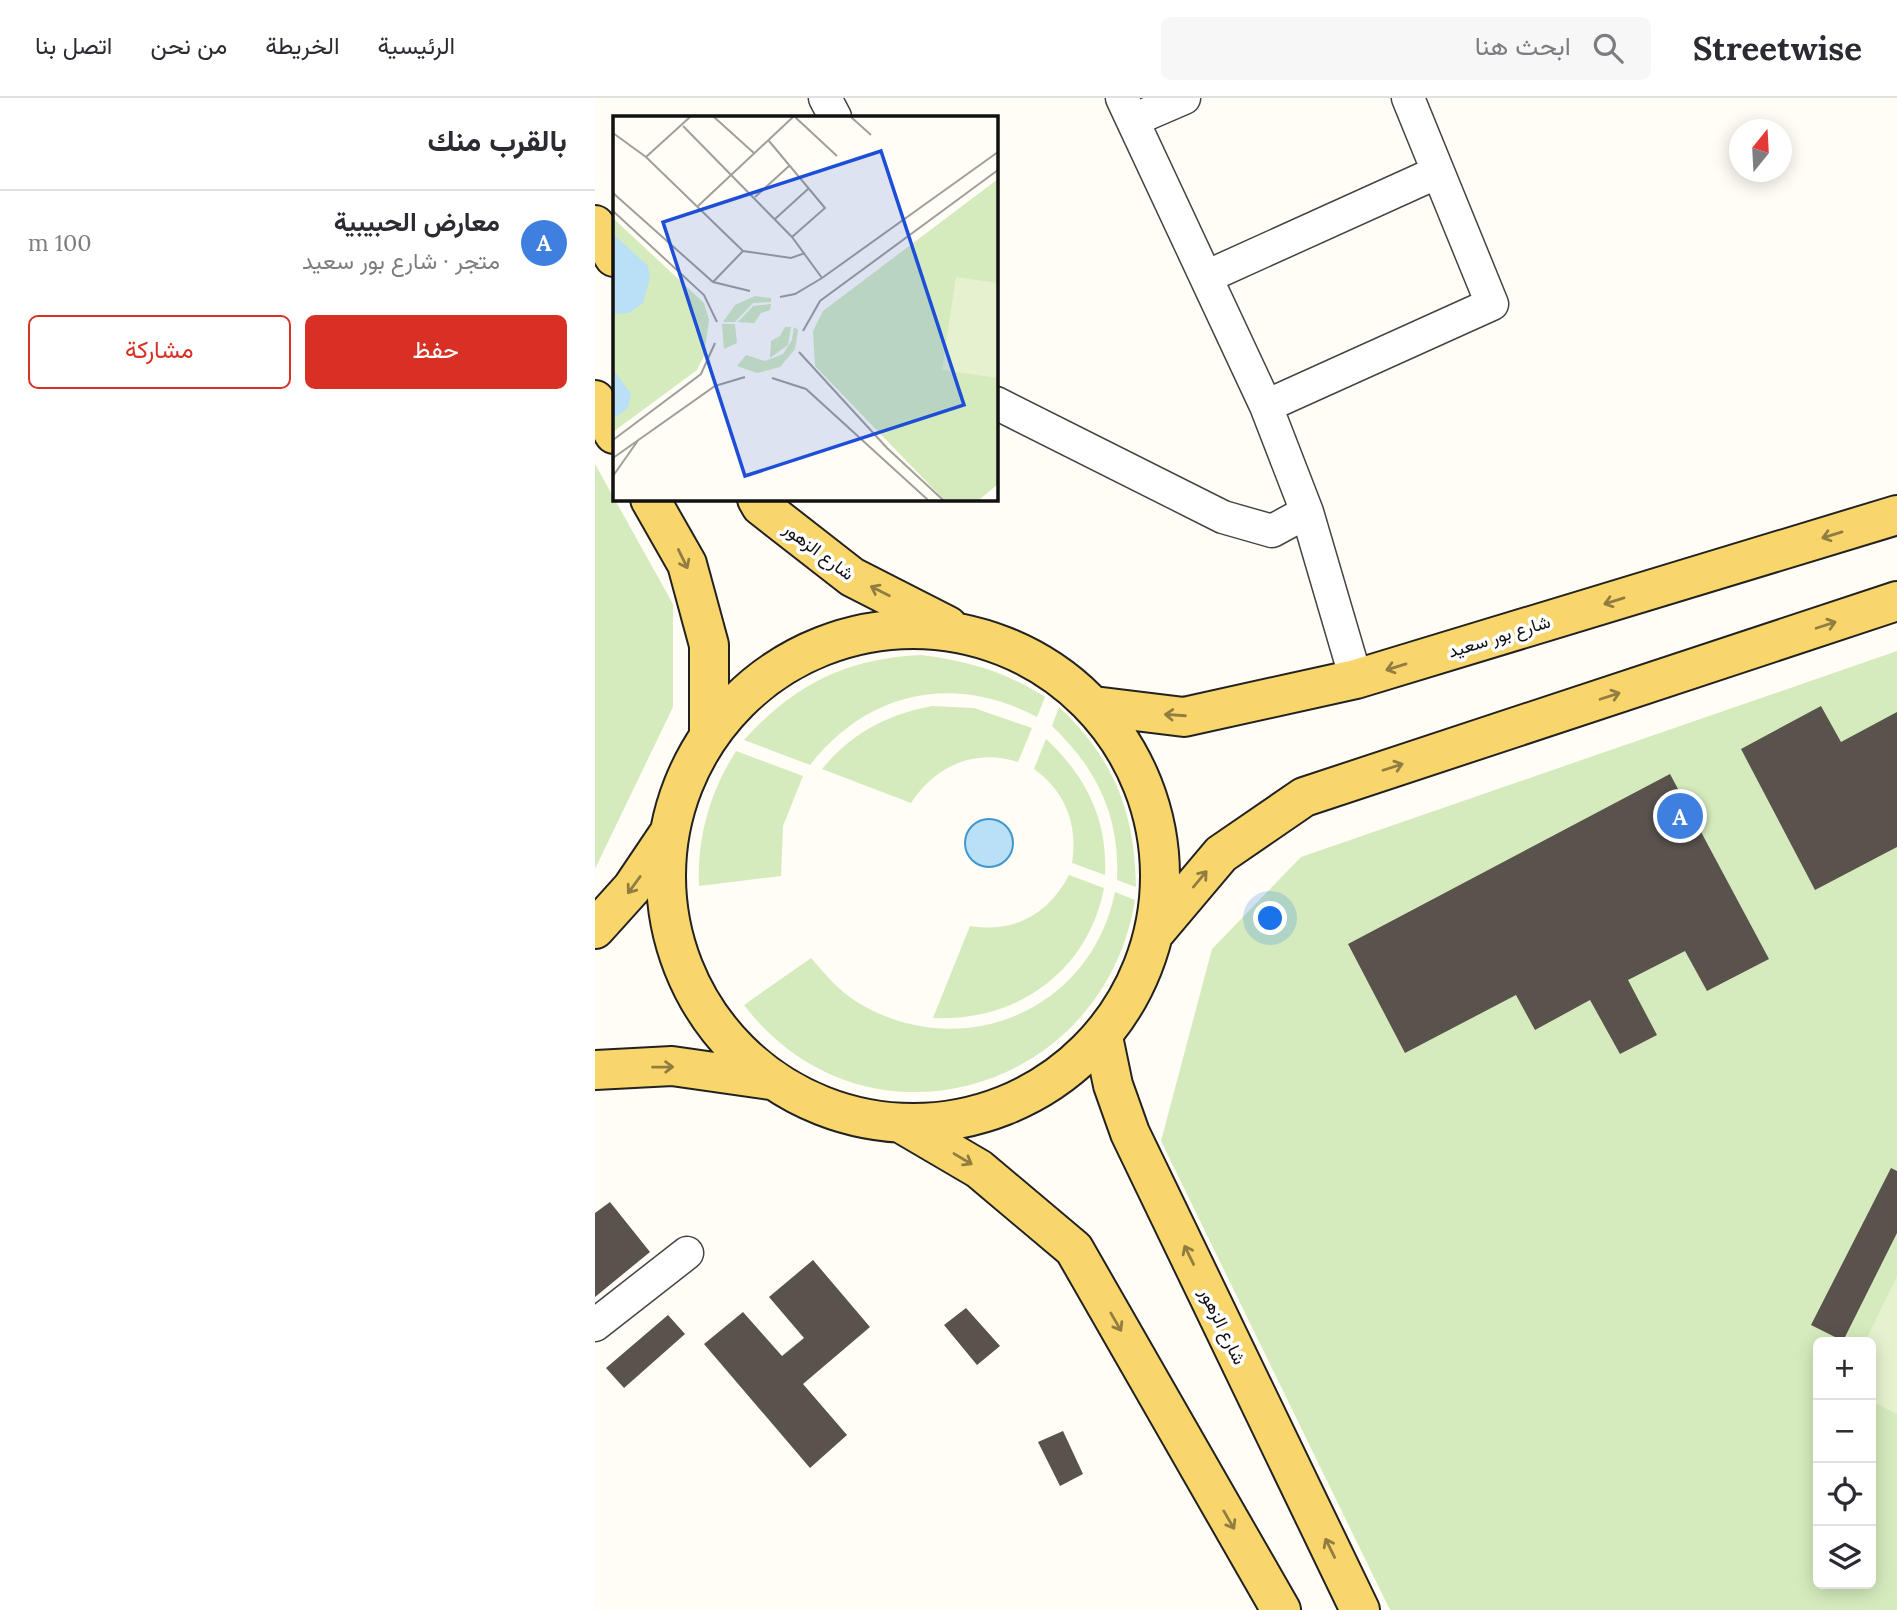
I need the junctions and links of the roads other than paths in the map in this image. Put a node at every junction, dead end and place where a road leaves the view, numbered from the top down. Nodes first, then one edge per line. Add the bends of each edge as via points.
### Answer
1 (825, 98) edge
2 (1184, 98) edge
3 (1408, 98) edge
4 (1128, 109) edge
5 (834, 116) edge
6 (1438, 172) junction
7 (595, 225) edge
8 (613, 255) edge
9 (1206, 276) junction
10 (595, 400) edge
11 (997, 404) edge
12 (1266, 406) junction
13 (613, 432) edge
14 (651, 500) edge
15 (764, 501) edge
16 (1307, 512) junction
17 (1897, 515) edge
18 (1897, 601) edge
19 (962, 633) junction
20 (1356, 679) junction
21 (1094, 706) junction
22 (709, 732) junction
23 (667, 835) junction
24 (595, 929) edge
25 (1156, 931) junction
26 (1104, 1037) junction
27 (595, 1070) edge
28 (770, 1080) junction
29 (904, 1125) junction
30 (687, 1254) dead end
31 (595, 1325) edge
32 (1281, 1610) edge
33 (1360, 1610) edge

1 - 5 street
2 - 4 street
3 - 6 street
4 - 9 street
6 - 9 street
6 - 12 street via 1492,304
7 - 8 main road
9 - 12 street
10 - 13 main road
11 - 16 street via 1223,517 1272,531
12 - 16 street
14 -> 22 main road via 687,564 709,645
19 -> 15 main road, شارع الزهور via 852,577
16 - 20 street
17 -> 20 main road, شارع بور سعيد
25 -> 18 main road via 1221,854 1304,797
19 - 21 main road via 1034,659
19 - 22 main road via 891,629 821,645 758,680
20 -> 21 main road, شارع بور سعيد via 1184,717
21 - 25 main road via 1140,773 1158,838
22 - 23 main road via 682,781
23 -> 24 main road via 632,888
23 - 28 main road via 665,905 683,973 719,1032
25 - 26 main road via 1136,987
26 - 29 main road via 1047,1086 979,1116
33 -> 26 main road, شارع الزهور via 1131,1133 1113,1085
27 -> 28 main road via 672,1066
28 - 29 main road via 834,1112
29 -> 32 main road via 979,1169 1074,1249
30 - 31 street

